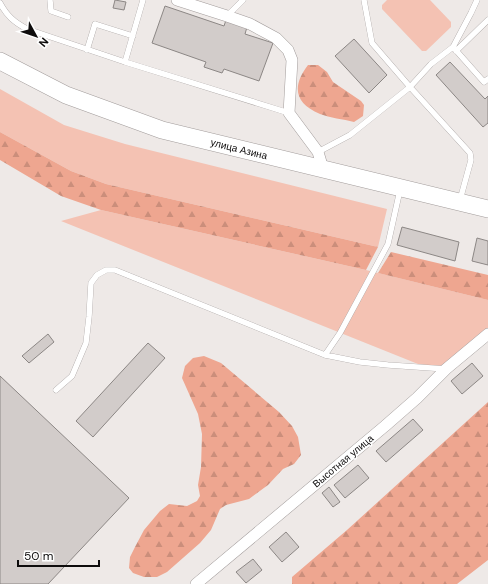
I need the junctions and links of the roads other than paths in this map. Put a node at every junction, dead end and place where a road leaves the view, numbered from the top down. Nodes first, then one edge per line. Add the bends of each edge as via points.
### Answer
1 (50, 0) edge
2 (144, 0) edge
3 (177, 0) edge
4 (243, 0) edge
5 (364, 0) edge
6 (476, 0) edge
7 (0, 3) edge
8 (227, 16) junction
9 (68, 17) dead end
10 (488, 20) edge
11 (133, 36) junction
12 (454, 49) junction
13 (87, 50) junction
14 (0, 60) edge
15 (125, 62) junction
16 (488, 79) edge
17 (410, 87) junction
18 (289, 113) junction
19 (318, 152) junction
20 (323, 169) junction
21 (400, 188) junction
22 (459, 202) junction
23 (488, 209) edge
24 (488, 334) edge
25 (325, 355) junction
26 (446, 369) junction
27 (56, 390) dead end
28 (196, 584) edge

1 - 9 lane via 51,11
2 - 11 lane
3 - 8 street
4 - 8 lane
5 - 17 lane via 372,43
6 - 12 lane
7 - 13 lane via 5,13 22,27
8 - 18 street via 250,24 276,38 288,50 292,60
10 - 12 lane
11 - 13 lane via 95,24
11 - 15 lane
12 - 16 lane via 484,82
12 - 17 lane via 431,64
13 - 15 lane
14 - 20 main road, улица Азина via 66,95 162,130
15 - 18 lane
17 - 19 lane via 350,135
17 - 22 lane via 470,153 471,160
18 - 19 street
19 - 20 street
20 - 21 main road, улица Азина
21 - 22 main road, улица Азина
21 - 25 lane via 388,244 340,333
22 - 23 main road, улица Азина
24 - 26 street, Высотная улица
25 - 26 lane via 367,363
25 - 27 lane via 115,270 106,270 97,275 91,283 86,343 72,376
26 - 28 street, Высотная улица via 385,426

